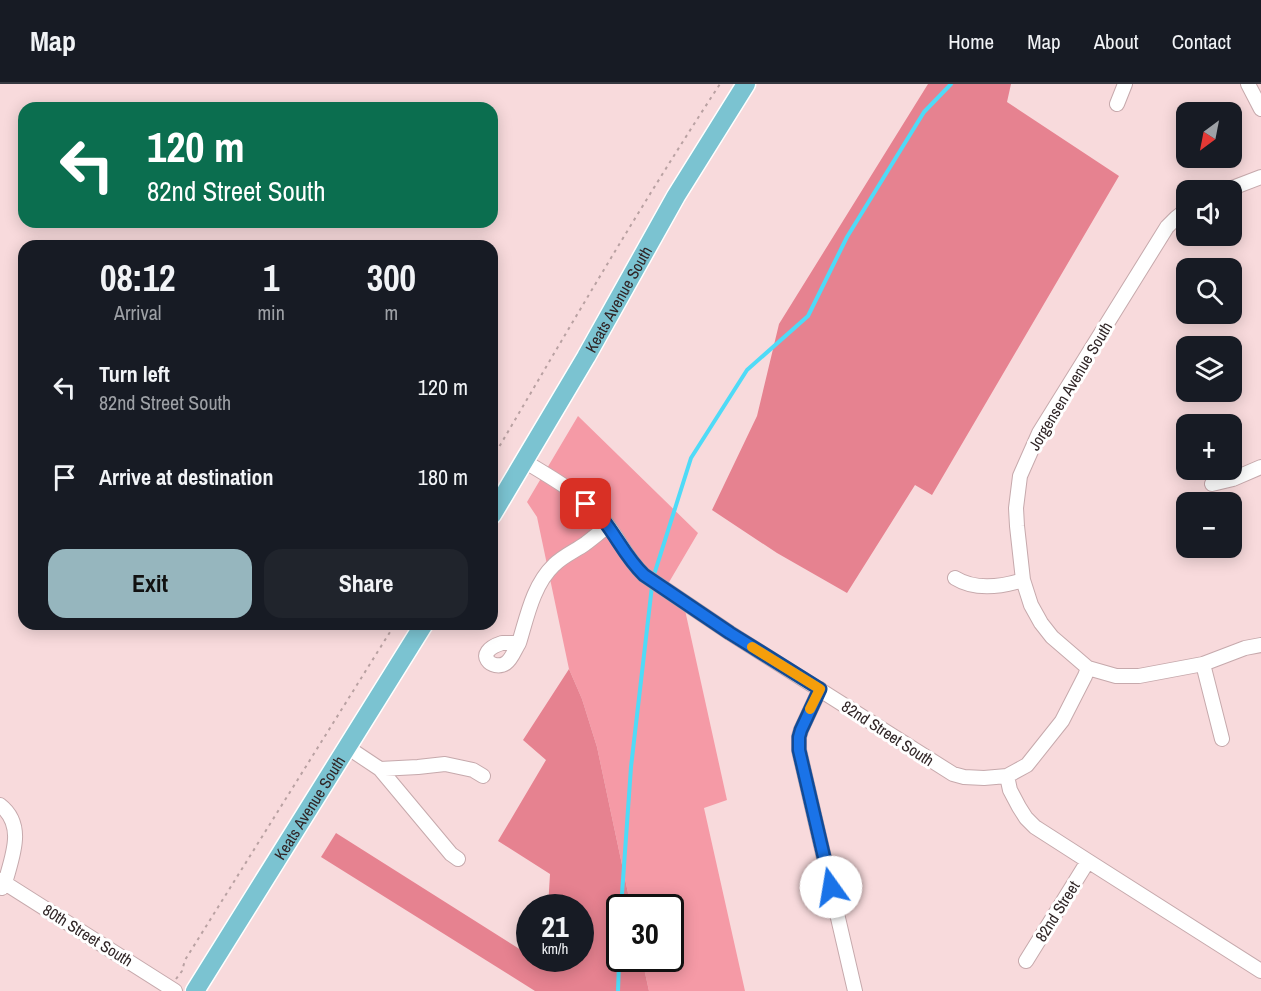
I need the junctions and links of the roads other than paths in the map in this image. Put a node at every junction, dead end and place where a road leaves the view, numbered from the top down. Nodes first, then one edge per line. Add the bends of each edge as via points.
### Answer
1 (746, 84) edge
2 (1125, 84) edge
3 (1248, 84) edge
4 (1117, 104) dead end
5 (1261, 109) edge
6 (1261, 177) edge
7 (1242, 184) edge
8 (1176, 218) edge
9 (524, 461) junction
10 (1261, 467) edge
11 (1212, 484) dead end
12 (498, 505) edge
13 (608, 526) junction
14 (955, 578) dead end
15 (1023, 580) junction
16 (420, 630) edge
17 (519, 643) dead end
18 (1261, 645) edge
19 (1203, 664) junction
20 (1088, 668) junction
21 (820, 689) junction
22 (1222, 739) dead end
23 (348, 747) junction
24 (380, 769) junction
25 (483, 776) dead end
26 (1007, 776) junction
27 (0, 805) edge
28 (458, 859) dead end
29 (1088, 861) junction
30 (2, 884) edge
31 (1026, 960) dead end
32 (1261, 971) edge
33 (173, 990) edge
34 (195, 991) edge
35 (855, 991) edge

1 - 9 main road, Keats Avenue South via 676,196
2 - 4 street
3 - 5 street
6 - 7 street
8 - 15 street, Jorgensen Avenue South via 1045,423 1020,476 1016,508
9 - 12 main road, Keats Avenue South
9 - 13 street, 82nd Street South via 570,489
10 - 11 street
13 - 17 street via 569,552 542,580
13 - 21 street, 82nd Street South via 644,575
14 - 15 street via 962,583 990,587
15 - 20 street, Jorgensen Avenue South via 1041,623
16 - 23 main road, Keats Avenue South
18 - 19 street
19 - 20 street via 1139,676 1116,676
19 - 22 street
20 - 26 street via 1062,721 1027,765
21 - 26 street, 82nd Street South via 953,774
21 - 35 street via 801,730 799,750
23 - 24 street
23 - 34 main road, Keats Avenue South
24 - 25 street via 445,764
24 - 28 street
26 - 29 street via 1010,790 1026,818
27 - 30 street via 15,827 15,845
29 - 31 street, 82nd Street
29 - 32 street
30 - 33 street, 80th Street South

